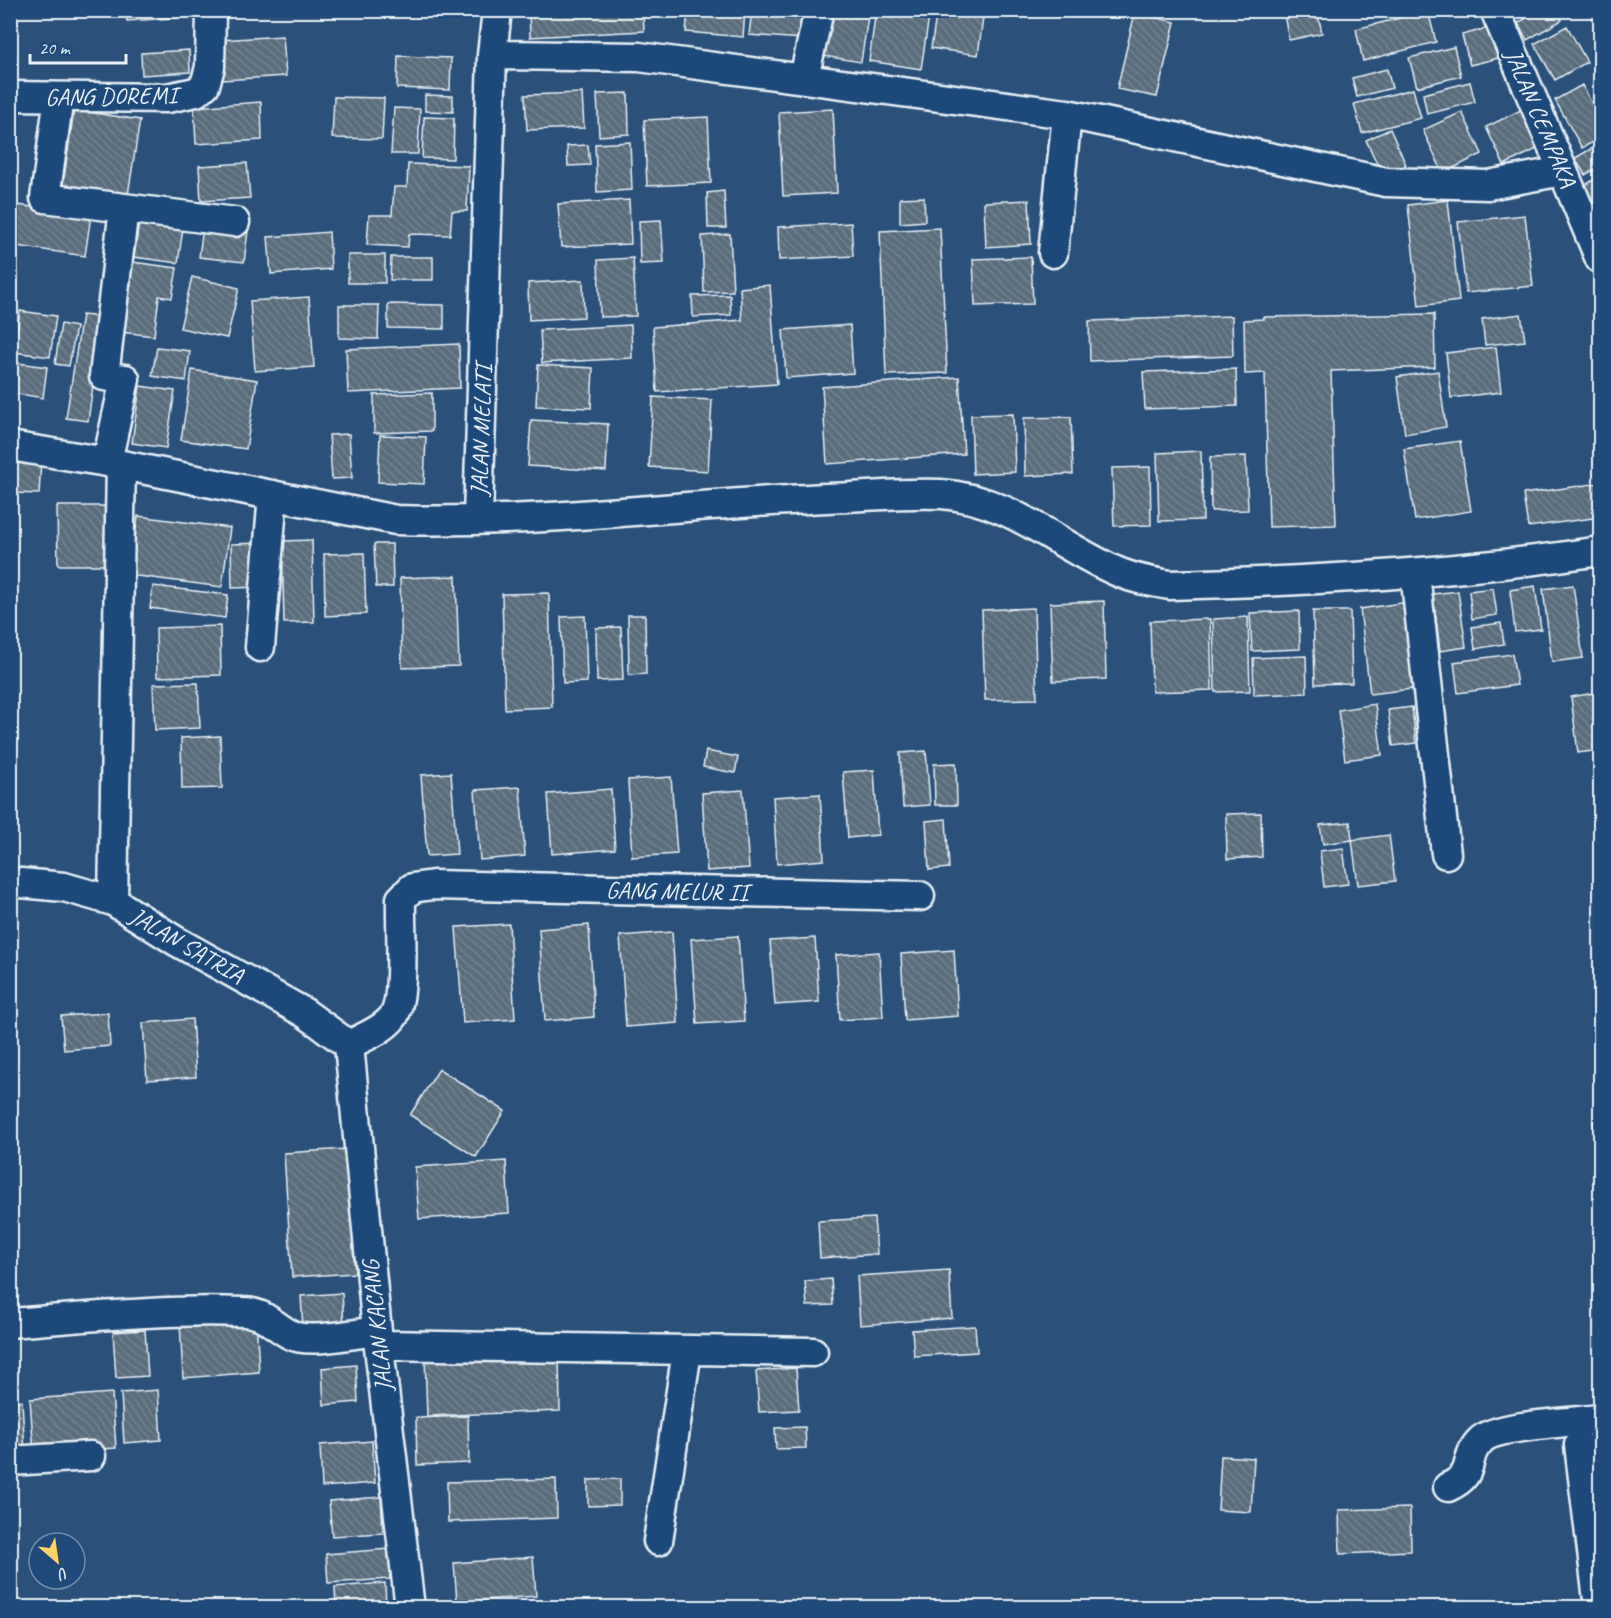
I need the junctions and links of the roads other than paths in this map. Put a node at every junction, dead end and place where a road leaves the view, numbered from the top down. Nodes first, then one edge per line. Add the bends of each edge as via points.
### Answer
1 (211, 10) edge
2 (497, 10) edge
3 (819, 10) edge
4 (1495, 10) edge
5 (492, 55) junction
6 (804, 78) junction
7 (10, 96) edge
8 (59, 98) junction
9 (1067, 114) junction
10 (1563, 171) junction
11 (124, 208) junction
12 (235, 222) dead end
13 (1053, 253) dead end
14 (1600, 259) edge
15 (10, 446) edge
16 (114, 464) junction
17 (273, 495) junction
18 (478, 519) junction
19 (1600, 551) edge
20 (1415, 573) junction
21 (260, 647) dead end
22 (1446, 854) dead end
23 (10, 882) edge
24 (920, 896) dead end
25 (113, 902) junction
26 (349, 1045) junction
27 (10, 1323) edge
28 (378, 1338) junction
29 (687, 1351) junction
30 (813, 1352) dead end
31 (1600, 1419) edge
32 (1579, 1445) dead end
33 (92, 1456) dead end
34 (10, 1461) edge
35 (1448, 1487) dead end
36 (657, 1541) dead end
37 (410, 1608) edge
38 (1599, 1608) edge

1 - 8 street, GANG DOREMI via 210,67 205,85 195,92 167,98
2 - 5 street, JALAN MELATI
3 - 6 street
4 - 10 street, JALAN CEMPAKA
5 - 6 street via 639,57
5 - 18 street, JALAN MELATI
6 - 9 street
7 - 8 street, GANG DOREMI
8 - 11 street via 45,198
9 - 10 street via 1386,182 1477,186
9 - 13 street
10 - 14 street, JALAN CEMPAKA
11 - 12 street
11 - 16 street via 104,376 125,380
15 - 16 street, JALAN MELATI
16 - 17 street, JALAN MELATI
16 - 25 street
17 - 18 street, JALAN MELATI via 396,520
17 - 21 street
18 - 20 street via 940,494 986,501 1012,512 1075,551 1145,581 1170,585 1236,584
19 - 20 street
20 - 22 street
23 - 25 street, JALAN SATRIA via 64,887
24 - 26 street, GANG MELUR II via 434,885 412,888 400,899 399,999 394,1016 381,1028
25 - 26 street, JALAN SATRIA via 305,1013
26 - 28 street, JALAN KACANG
27 - 28 street via 160,1311 245,1312 260,1313 292,1336 306,1339
28 - 29 street
28 - 37 street, JALAN KACANG
29 - 30 street
29 - 36 street
31 - 35 street via 1519,1428 1482,1438 1472,1450 1462,1481
32 - 38 street
33 - 34 street

